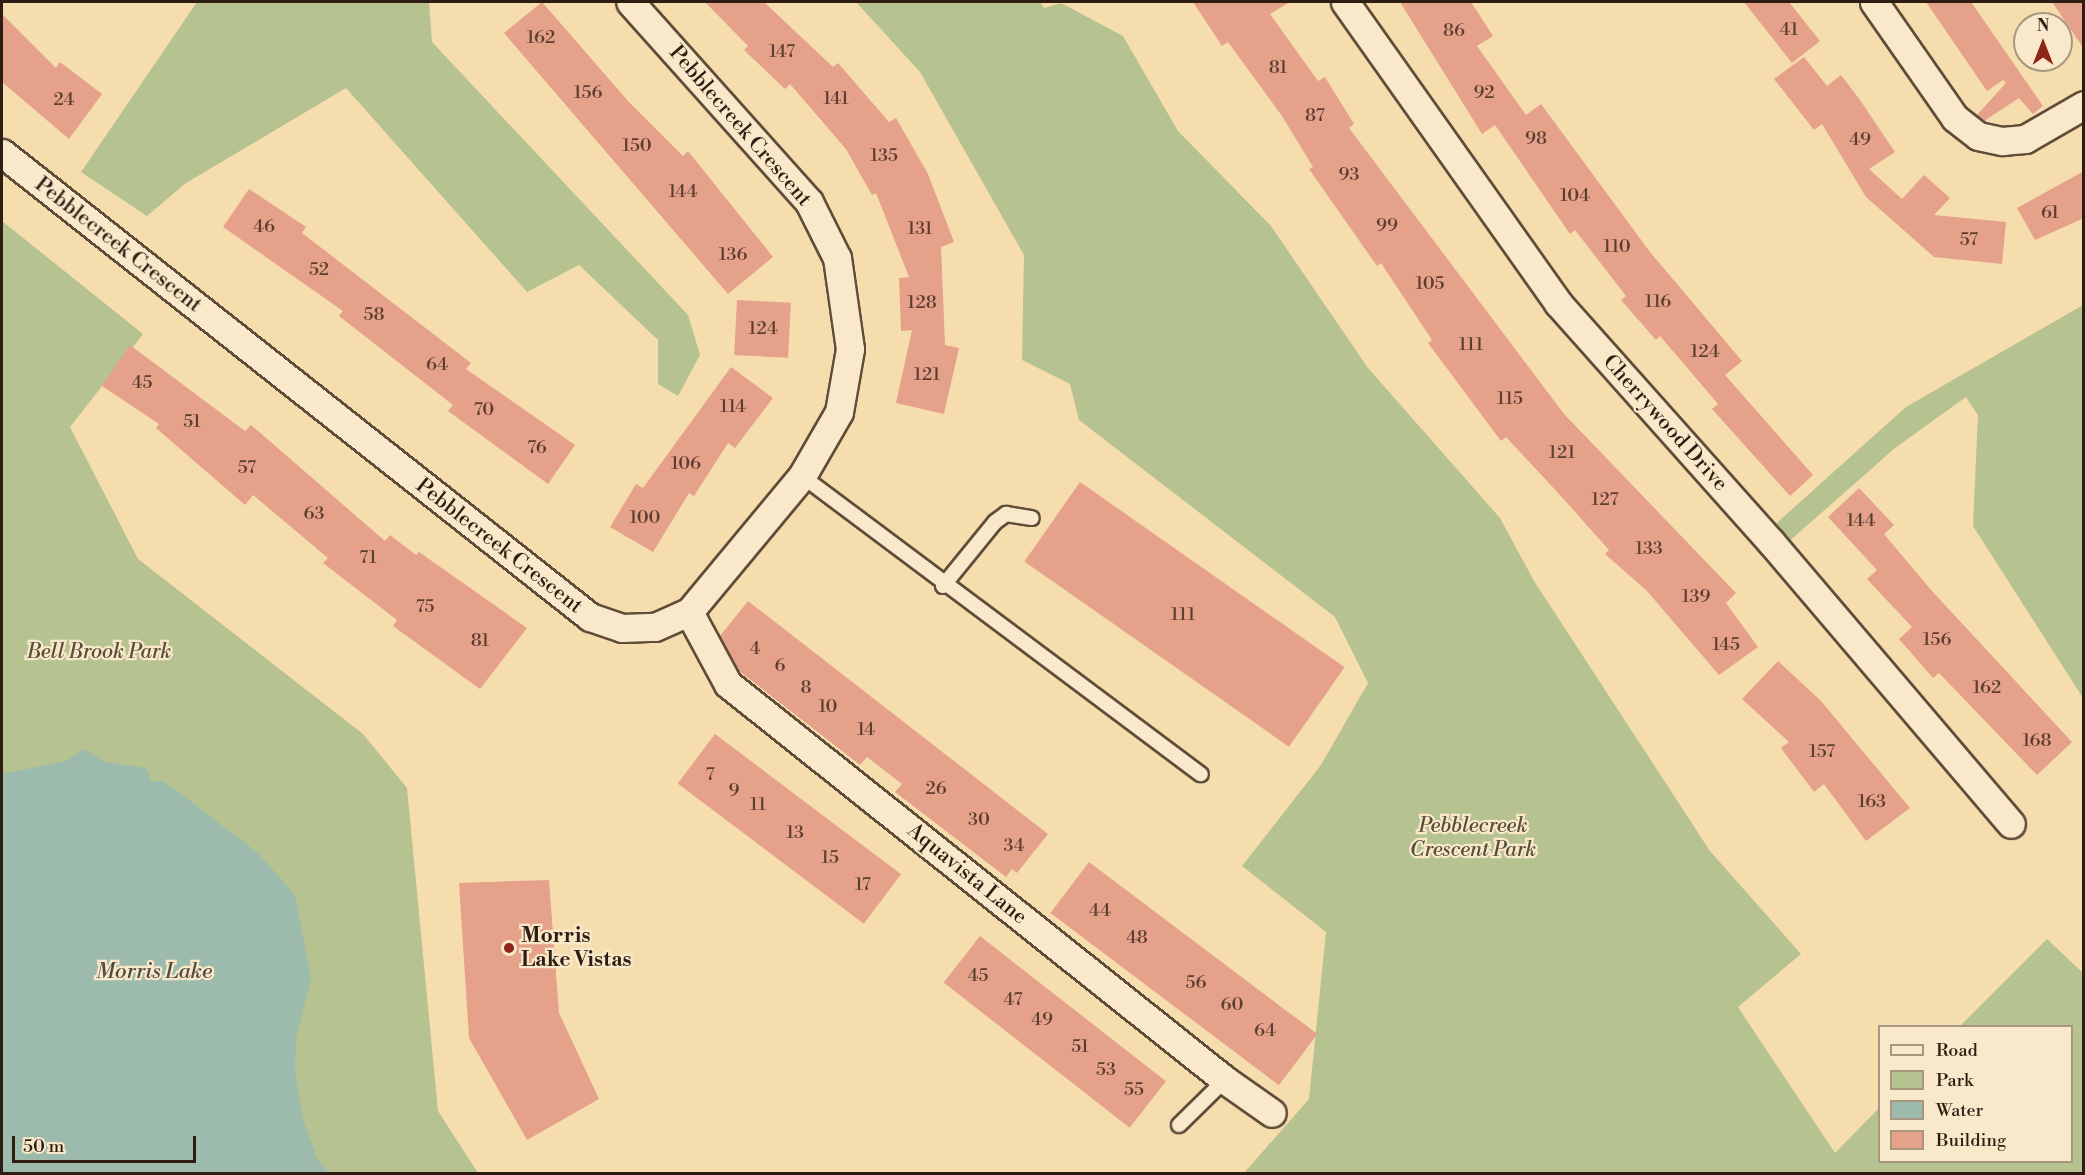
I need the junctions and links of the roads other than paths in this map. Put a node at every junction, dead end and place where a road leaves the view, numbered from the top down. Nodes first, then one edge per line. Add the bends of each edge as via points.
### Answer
1 (630, 2) edge
2 (1345, 2) edge
3 (1874, 2) edge
4 (2084, 105) edge
5 (2, 153) edge
6 (802, 476) junction
7 (1032, 518) dead end
8 (943, 586) junction
9 (689, 612) junction
10 (1201, 774) dead end
11 (2011, 824) dead end
12 (1225, 1080) junction
13 (1272, 1113) dead end
14 (1179, 1125) dead end

1 - 6 street, Pebblecreek Crescent via 788,176 825,229 837,258 849,321 846,377 839,412
2 - 11 street, Cherrywood Drive via 1558,303 1771,542
3 - 4 street via 1955,118 1977,136 2002,141 2025,139
5 - 9 street, Pebblecreek Crescent via 590,617 640,630
6 - 8 lane
6 - 9 street, Pebblecreek Crescent
7 - 8 lane via 1006,514 995,522
8 - 10 lane
9 - 12 street, Aquavista Lane via 728,684
12 - 13 street, Aquavista Lane
12 - 14 lane

